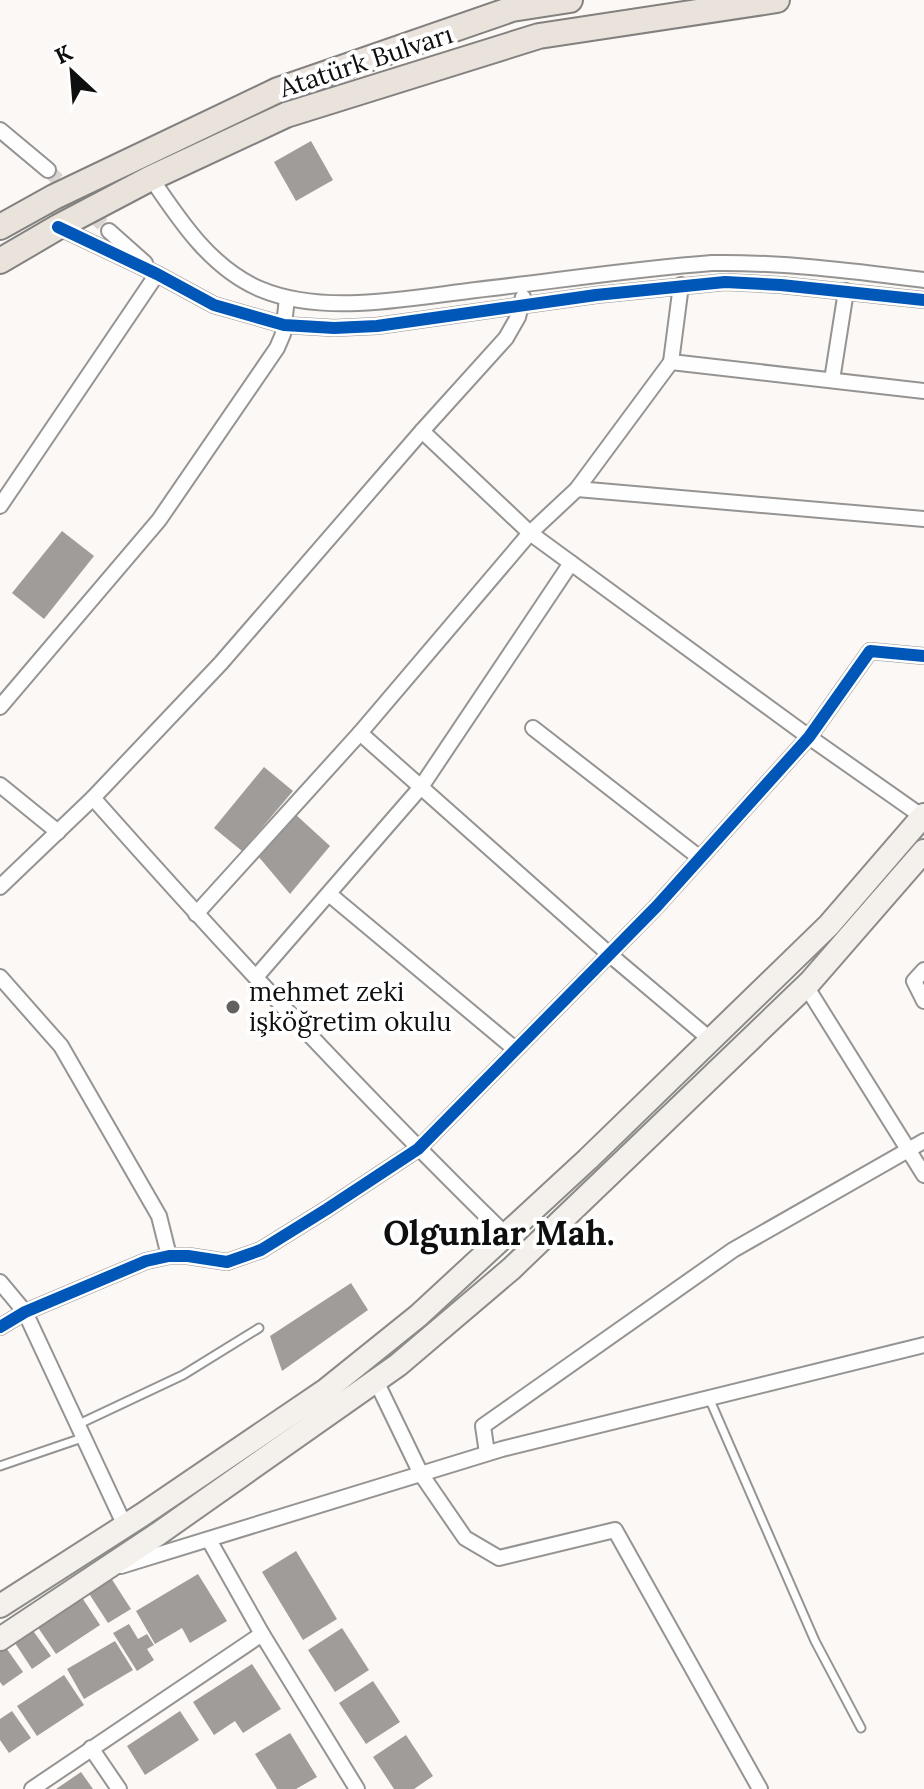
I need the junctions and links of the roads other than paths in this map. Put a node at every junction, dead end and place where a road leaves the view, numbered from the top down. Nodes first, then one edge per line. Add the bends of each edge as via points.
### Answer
1 (570, 0) edge
2 (777, 0) edge
3 (0, 130) edge
4 (48, 170) tunnel mouth
5 (151, 178) junction
6 (0, 227) edge
7 (58, 227) junction
8 (109, 231) tunnel mouth
9 (0, 261) edge
10 (157, 274) junction
11 (924, 280) edge
12 (526, 284) junction
13 (681, 285) junction
14 (846, 291) junction
15 (287, 298) junction
16 (924, 300) edge
17 (522, 306) junction
18 (284, 325) junction
19 (671, 362) junction
20 (832, 380) junction
21 (924, 391) edge
22 (422, 431) junction
23 (577, 489) junction
24 (0, 506) edge
25 (924, 519) edge
26 (530, 533) junction
27 (571, 563) junction
28 (924, 656) edge
29 (0, 707) edge
30 (533, 728) dead end
31 (360, 733) junction
32 (809, 737) junction
33 (0, 785) edge
34 (421, 787) junction
35 (93, 798) junction
36 (923, 816) edge
37 (58, 832) junction
38 (924, 851) edge
39 (700, 858) junction
40 (0, 887) edge
41 (329, 894) junction
42 (196, 914) junction
43 (609, 954) junction
44 (924, 970) edge
45 (0, 977) edge
46 (256, 977) junction
47 (806, 986) junction
48 (924, 1001) edge
49 (711, 1040) junction
50 (515, 1049) junction
51 (924, 1141) edge
52 (418, 1149) junction
53 (909, 1149) junction
54 (924, 1175) edge
55 (506, 1235) junction
56 (169, 1256) junction
57 (0, 1282) edge
58 (25, 1312) junction
59 (0, 1327) edge
60 (259, 1328) dead end
61 (924, 1345) edge
62 (376, 1381) junction
63 (709, 1398) junction
64 (82, 1430) junction
65 (487, 1453) junction
66 (0, 1466) edge
67 (421, 1474) junction
68 (125, 1526) junction
69 (209, 1540) junction
70 (102, 1572) junction
71 (0, 1606) edge
72 (262, 1634) junction
73 (0, 1639) edge
74 (861, 1728) dead end
75 (91, 1748) junction
76 (32, 1789) edge
77 (119, 1789) edge
78 (357, 1789) edge
79 (760, 1789) edge

1 - 6 main road, Atatürk Bulvarı via 512,9 278,90
2 - 5 main road, Atatürk Bulvarı via 539,36 286,115
3 - 4 street
5 - 7 main road, Atatürk Bulvarı
5 - 15 street via 213,257 235,275
7 - 9 main road, Atatürk Bulvarı
7 - 10 street
8 - 10 street
10 - 18 street via 214,305
10 - 24 street
11 - 12 street via 817,266 736,263
12 - 15 street via 359,302
12 - 17 street
13 - 14 street via 725,282
13 - 17 street
13 - 19 street
14 - 16 street
14 - 20 street
15 - 18 street
17 - 18 street via 377,326
17 - 22 street via 506,338
18 - 29 street via 277,348 159,520
19 - 20 street
19 - 23 street
20 - 21 street
22 - 26 street
22 - 35 street via 221,663
23 - 25 street
23 - 26 street
26 - 27 street
26 - 31 street
27 - 32 street
27 - 34 street
28 - 32 street via 870,651
30 - 39 street
31 - 34 street
31 - 42 street
32 - 36 street
32 - 39 street
33 - 37 street
34 - 41 street
34 - 43 street
35 - 37 street
35 - 42 street
36 - 49 main road via 829,925
37 - 40 street
38 - 47 main road
39 - 43 street
41 - 46 street
41 - 50 street
42 - 46 street
43 - 49 street
43 - 50 street
44 - 48 street via 914,981
45 - 56 street via 61,1046 159,1216
46 - 52 street
47 - 53 street
47 - 62 main road via 511,1269
49 - 55 main road
50 - 52 street
51 - 53 street
52 - 55 street
52 - 56 street via 261,1250 227,1262
53 - 54 street
53 - 65 street via 733,1250 483,1426
55 - 68 main road via 326,1390
56 - 58 street
57 - 58 street
58 - 59 street
58 - 64 street
60 - 64 lane
61 - 63 street
62 - 67 street
62 - 70 main road
63 - 65 street
63 - 74 lane via 815,1641
64 - 66 lane
64 - 68 street
65 - 67 street
67 - 69 street
67 - 79 street via 465,1538 499,1558 615,1530
68 - 71 main road
69 - 70 street
69 - 72 street
70 - 73 main road
72 - 75 street
72 - 78 street
75 - 76 street
75 - 77 street

